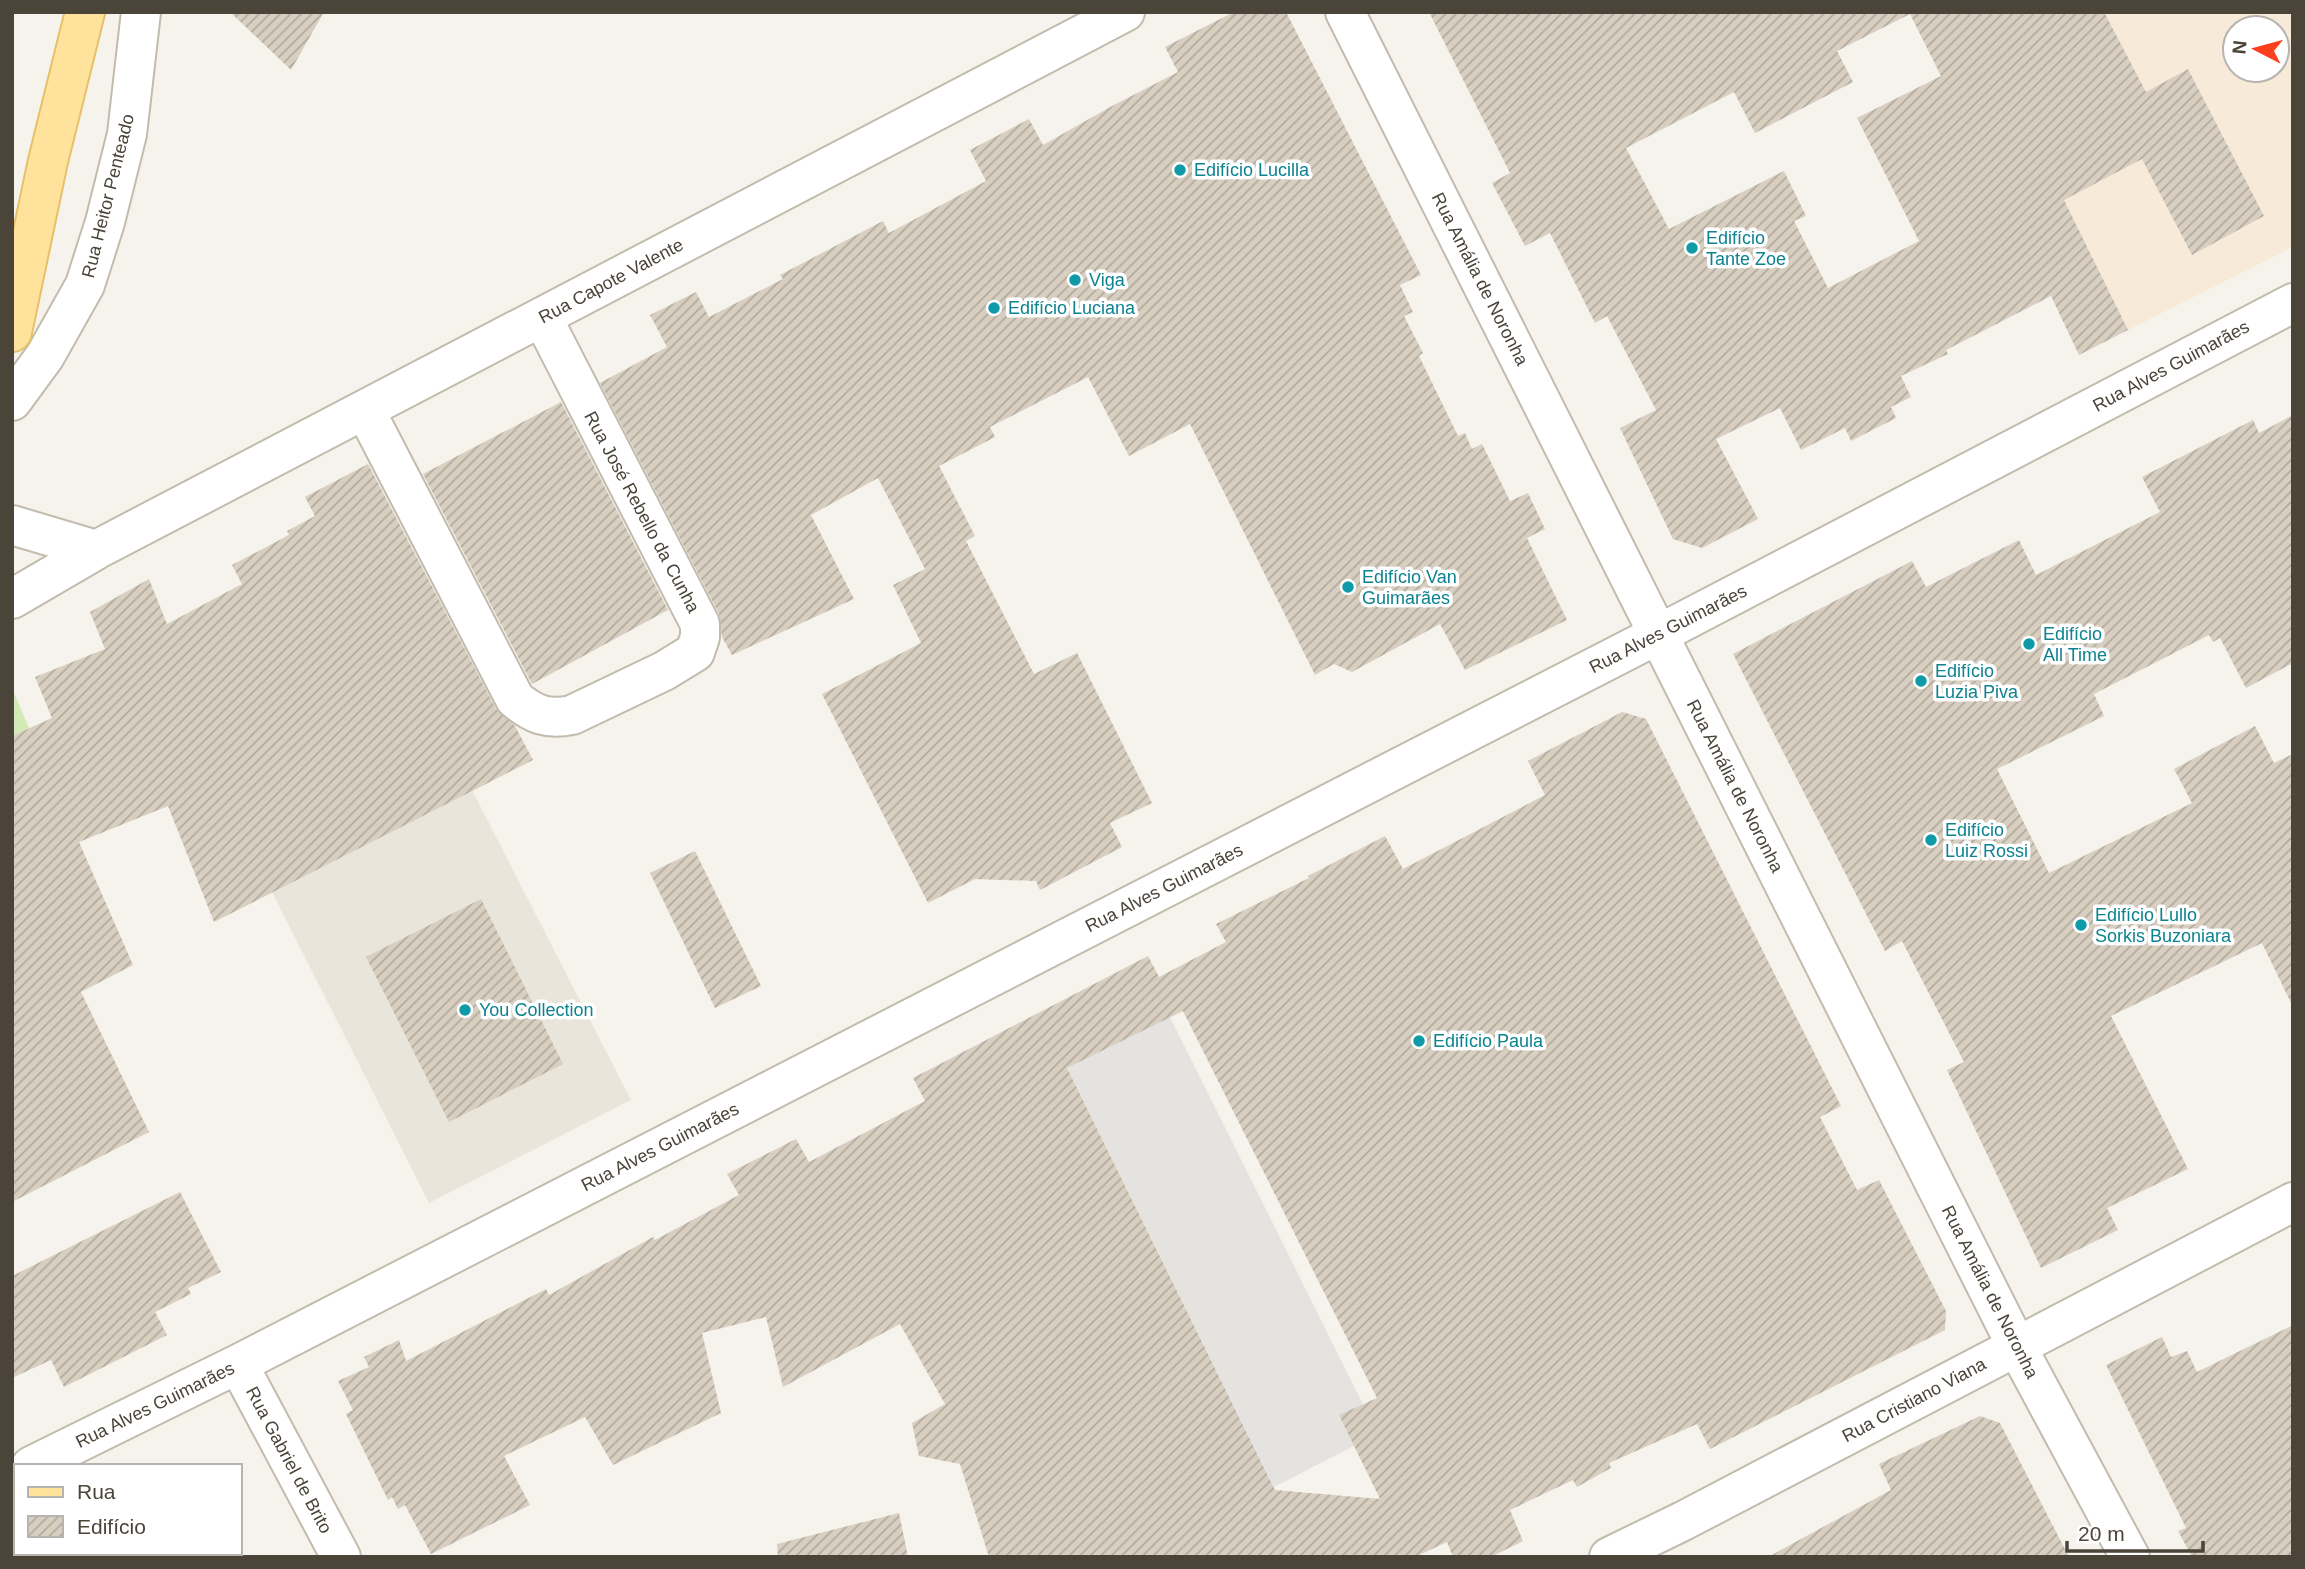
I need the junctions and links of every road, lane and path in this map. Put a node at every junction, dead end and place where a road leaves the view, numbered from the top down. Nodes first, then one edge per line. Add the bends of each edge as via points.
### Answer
1 (85, 12) edge
2 (141, 12) edge
3 (1125, 12) edge
4 (1345, 12) edge
5 (2293, 303) edge
6 (542, 317) junction
7 (12, 332) edge
8 (12, 401) edge
9 (365, 410) junction
10 (12, 524) edge
11 (96, 550) junction
12 (12, 599) edge
13 (1659, 634) junction
14 (2293, 1202) edge
15 (2017, 1347) junction
16 (238, 1364) junction
17 (35, 1464) edge
18 (341, 1557) edge
19 (1609, 1557) edge
20 (2130, 1557) edge

1 - 7 main road
2 - 8 street, Rua Heitor Penteado via 127,134 85,285 46,356
3 - 6 street, Rua Capote Valente
4 - 13 street, Rua Amália de Noronha
5 - 13 street, Rua Alves Guimarães
6 - 9 street, Rua Capote Valente
6 - 9 street, Rua José Rebello da Cunha via 700,624 695,652 664,671 572,715 544,717 515,699
9 - 11 street, Rua Capote Valente
10 - 11 street
11 - 12 street, Rua Capote Valente
13 - 15 street, Rua Amália de Noronha
13 - 16 street, Rua Alves Guimarães
14 - 15 street, Rua Cristiano Viana
15 - 19 street, Rua Cristiano Viana
15 - 20 street, Rua Amália de Noronha
16 - 17 street, Rua Alves Guimarães
16 - 18 street, Rua Gabriel de Brito

